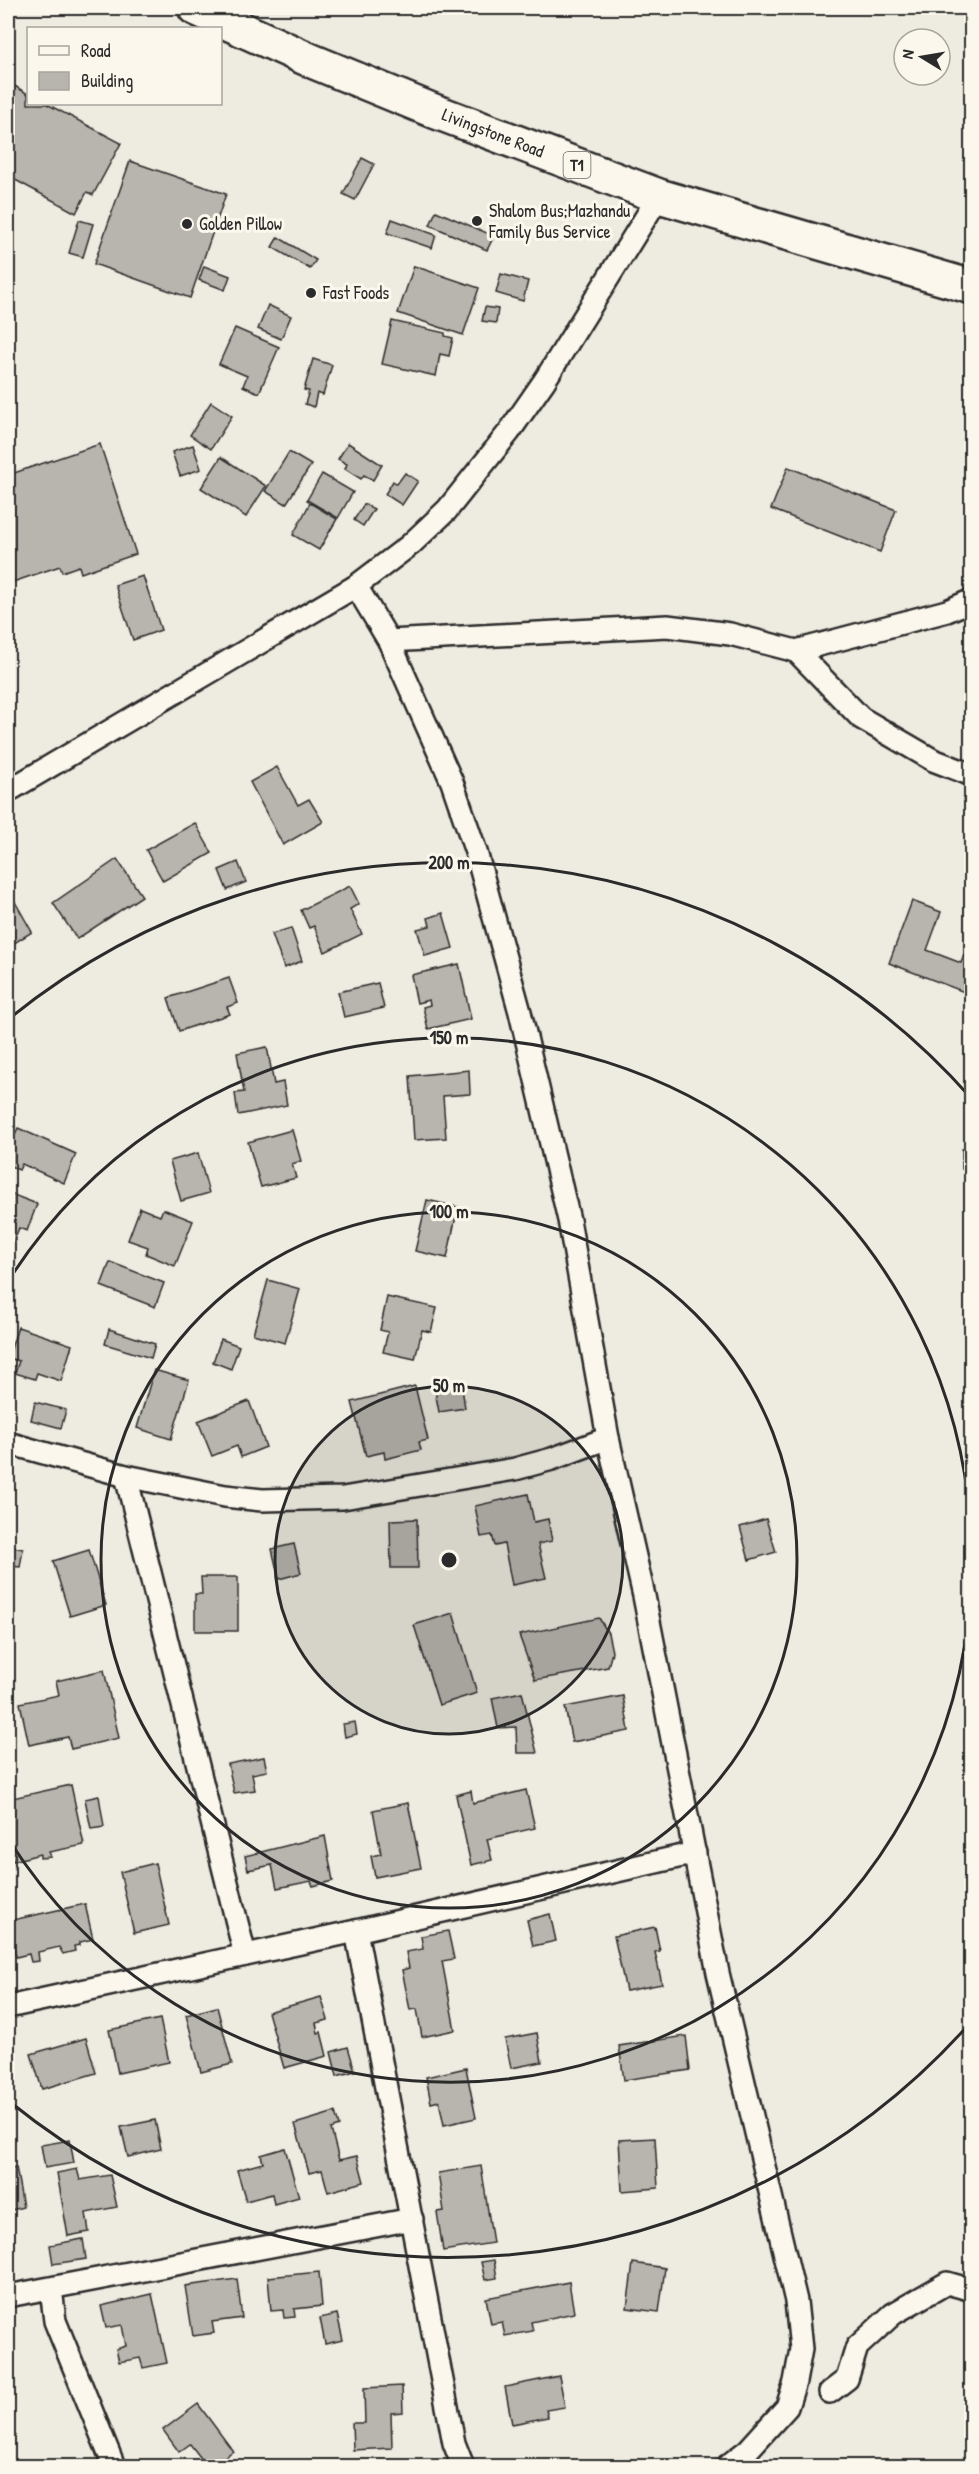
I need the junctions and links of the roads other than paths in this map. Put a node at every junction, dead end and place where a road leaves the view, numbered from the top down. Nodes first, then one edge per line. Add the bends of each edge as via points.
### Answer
1 (195, 8) edge
2 (659, 196) junction
3 (972, 287) edge
4 (356, 586) junction
5 (972, 600) edge
6 (388, 641) junction
7 (796, 651) junction
8 (972, 774) edge
9 (8, 791) edge
10 (608, 1438) junction
11 (8, 1443) edge
12 (126, 1476) junction
13 (695, 1853) junction
14 (357, 1931) junction
15 (245, 1955) junction
16 (8, 2007) edge
17 (412, 2219) junction
18 (51, 2289) junction
19 (972, 2290) edge
20 (8, 2296) edge
21 (830, 2391) dead end
22 (114, 2466) edge
23 (463, 2466) edge
24 (727, 2466) edge

1 - 2 highway, Livingstone Road / T1 via 434,111
2 - 3 highway, Livingstone Road / T1
2 - 4 street via 545,380 477,474 410,545
4 - 6 street
4 - 9 street
5 - 7 street via 947,611
6 - 7 street via 667,626 730,634
6 - 10 street via 452,782 476,852 520,1012 569,1220
7 - 8 street via 861,718 933,760
10 - 12 street via 515,1468 343,1498 262,1500
10 - 13 street
11 - 12 street
12 - 15 street
13 - 14 street
13 - 24 street via 718,1973 796,2301 801,2349 787,2407 748,2450
14 - 15 street
14 - 17 street
15 - 16 street
17 - 18 street
17 - 23 street via 454,2443
18 - 20 street
18 - 22 street via 55,2320
19 - 21 street via 947,2283 893,2314 857,2347 847,2379

